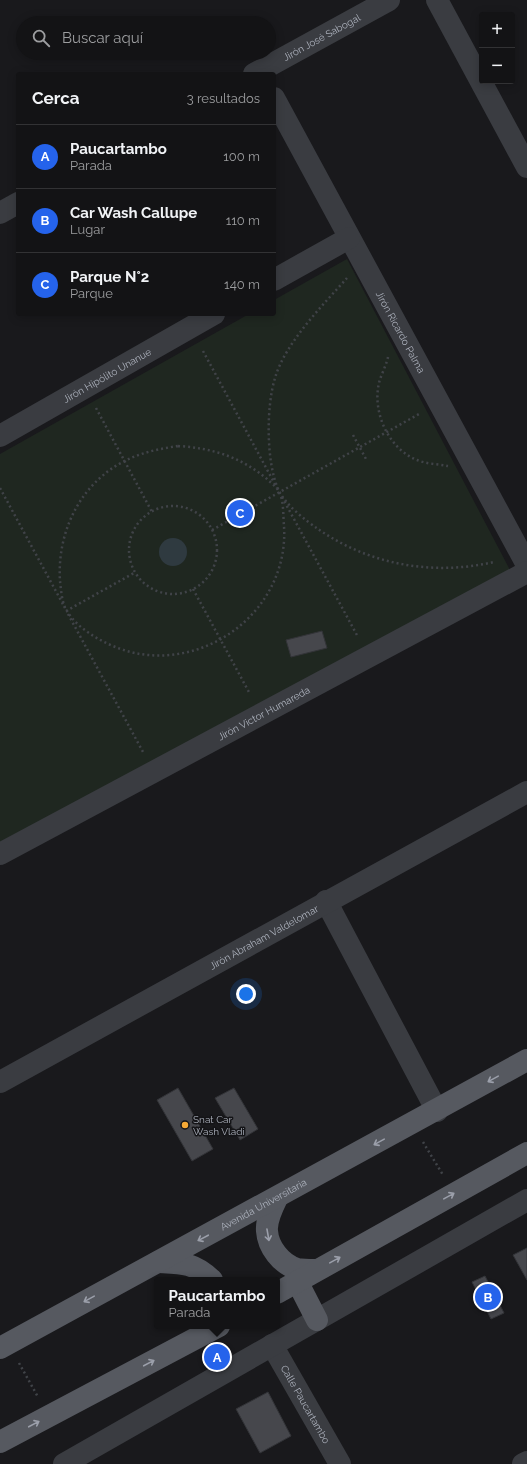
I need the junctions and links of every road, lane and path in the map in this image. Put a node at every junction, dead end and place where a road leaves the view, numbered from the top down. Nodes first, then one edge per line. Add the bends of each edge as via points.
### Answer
1 (389, 0) edge
2 (437, 0) edge
3 (260, 72) edge
4 (276, 102) edge
5 (527, 166) edge
6 (16, 204) edge
7 (0, 212) edge
8 (354, 246) junction
9 (276, 279) edge
10 (210, 316) edge
11 (203, 351) dead end
12 (390, 353) dead end
13 (84, 388) junction
14 (439, 403) junction
15 (386, 432) junction
16 (353, 435) dead end
17 (0, 436) edge
18 (360, 447) junction
19 (366, 459) dead end
20 (124, 461) junction
21 (452, 466) dead end
22 (0, 488) edge
23 (279, 492) junction
24 (152, 512) junction
25 (212, 530) junction
26 (525, 564) edge
27 (134, 573) junction
28 (193, 589) junction
29 (66, 611) junction
30 (358, 638) dead end
31 (221, 640) junction
32 (261, 714) junction
33 (153, 772) junction
34 (527, 792) edge
35 (0, 854) edge
36 (326, 901) junction
37 (527, 1060) edge
38 (0, 1082) edge
39 (437, 1111) junction
40 (413, 1124) junction
41 (527, 1153) edge
42 (453, 1194) junction
43 (276, 1198) junction
44 (527, 1200) edge
45 (158, 1262) junction
46 (316, 1270) junction
47 (209, 1277) edge
48 (297, 1281) junction
49 (280, 1291) edge
50 (317, 1320) junction
51 (212, 1329) edge
52 (272, 1344) junction
53 (4, 1346) edge
54 (48, 1417) junction
55 (0, 1442) edge
56 (75, 1461) edge
57 (527, 1462) edge
58 (340, 1464) edge
59 (523, 1464) edge

1 - 3 street, Jirón José Sabogal
2 - 5 street
4 - 8 street, Jirón Ricardo Palma
6 - 7 street
8 - 9 street
8 - 14 street, Jirón Ricardo Palma
8 - 23 path via 348,276 316,311 292,344 275,378 269,415 269,453
10 - 13 street, Jirón Hipólito Unanue
11 - 23 path
12 - 15 path via 379,384 379,409
13 - 17 street, Jirón Hipólito Unanue
13 - 20 path
14 - 15 path
14 - 26 street, Jirón Ricardo Palma
15 - 18 path
15 - 21 path via 401,451 418,460
16 - 18 path
18 - 19 path
18 - 23 path
20 - 23 path via 157,449 178,446 200,447 240,460 258,471
20 - 24 path
20 - 29 path via 101,477 87,492 66,528 59,568
22 - 29 path
23 - 25 path
23 - 26 path via 303,519 335,540 377,558 406,566 444,569
23 - 30 path
23 - 31 path via 284,537 282,558 276,578 254,614
24 - 25 path via 165,507 192,510 204,518
24 - 27 path via 140,520 132,531 129,559
25 - 28 path via 217,544 216,560 211,574
26 - 32 street, Jirón Victor Humareda
27 - 28 path via 144,584 157,592 172,595 187,593
27 - 29 path
28 - 31 path
29 - 31 path via 84,629 100,640 139,654 181,654 202,649
29 - 33 path
31 - 32 path
32 - 33 street, Jirón Victor Humareda
33 - 35 street, Jirón Victor Humareda
34 - 36 street, Jirón Abraham Valdelomar
36 - 38 street, Jirón Abraham Valdelomar
36 - 39 street
37 -> 39 main road, Avenida Universitaria
39 - 40 main road, Avenida Universitaria
40 - 42 path
40 -> 43 main road, Avenida Universitaria
41 - 42 main road
46 -> 42 main road
43 -> 45 main road, Avenida Universitaria
43 -> 46 main road via 269,1216 267,1231 270,1244 277,1256 286,1264 297,1269
44 - 50 street
45 - 47 main road via 192,1265
45 -> 53 main road, Avenida Universitaria
46 - 48 main road
48 - 49 main road
48 - 50 main road
50 - 52 street
54 -> 51 main road
52 - 56 street
52 - 58 street, Calle Paucartambo
53 - 54 path
55 -> 54 main road
57 - 59 street

